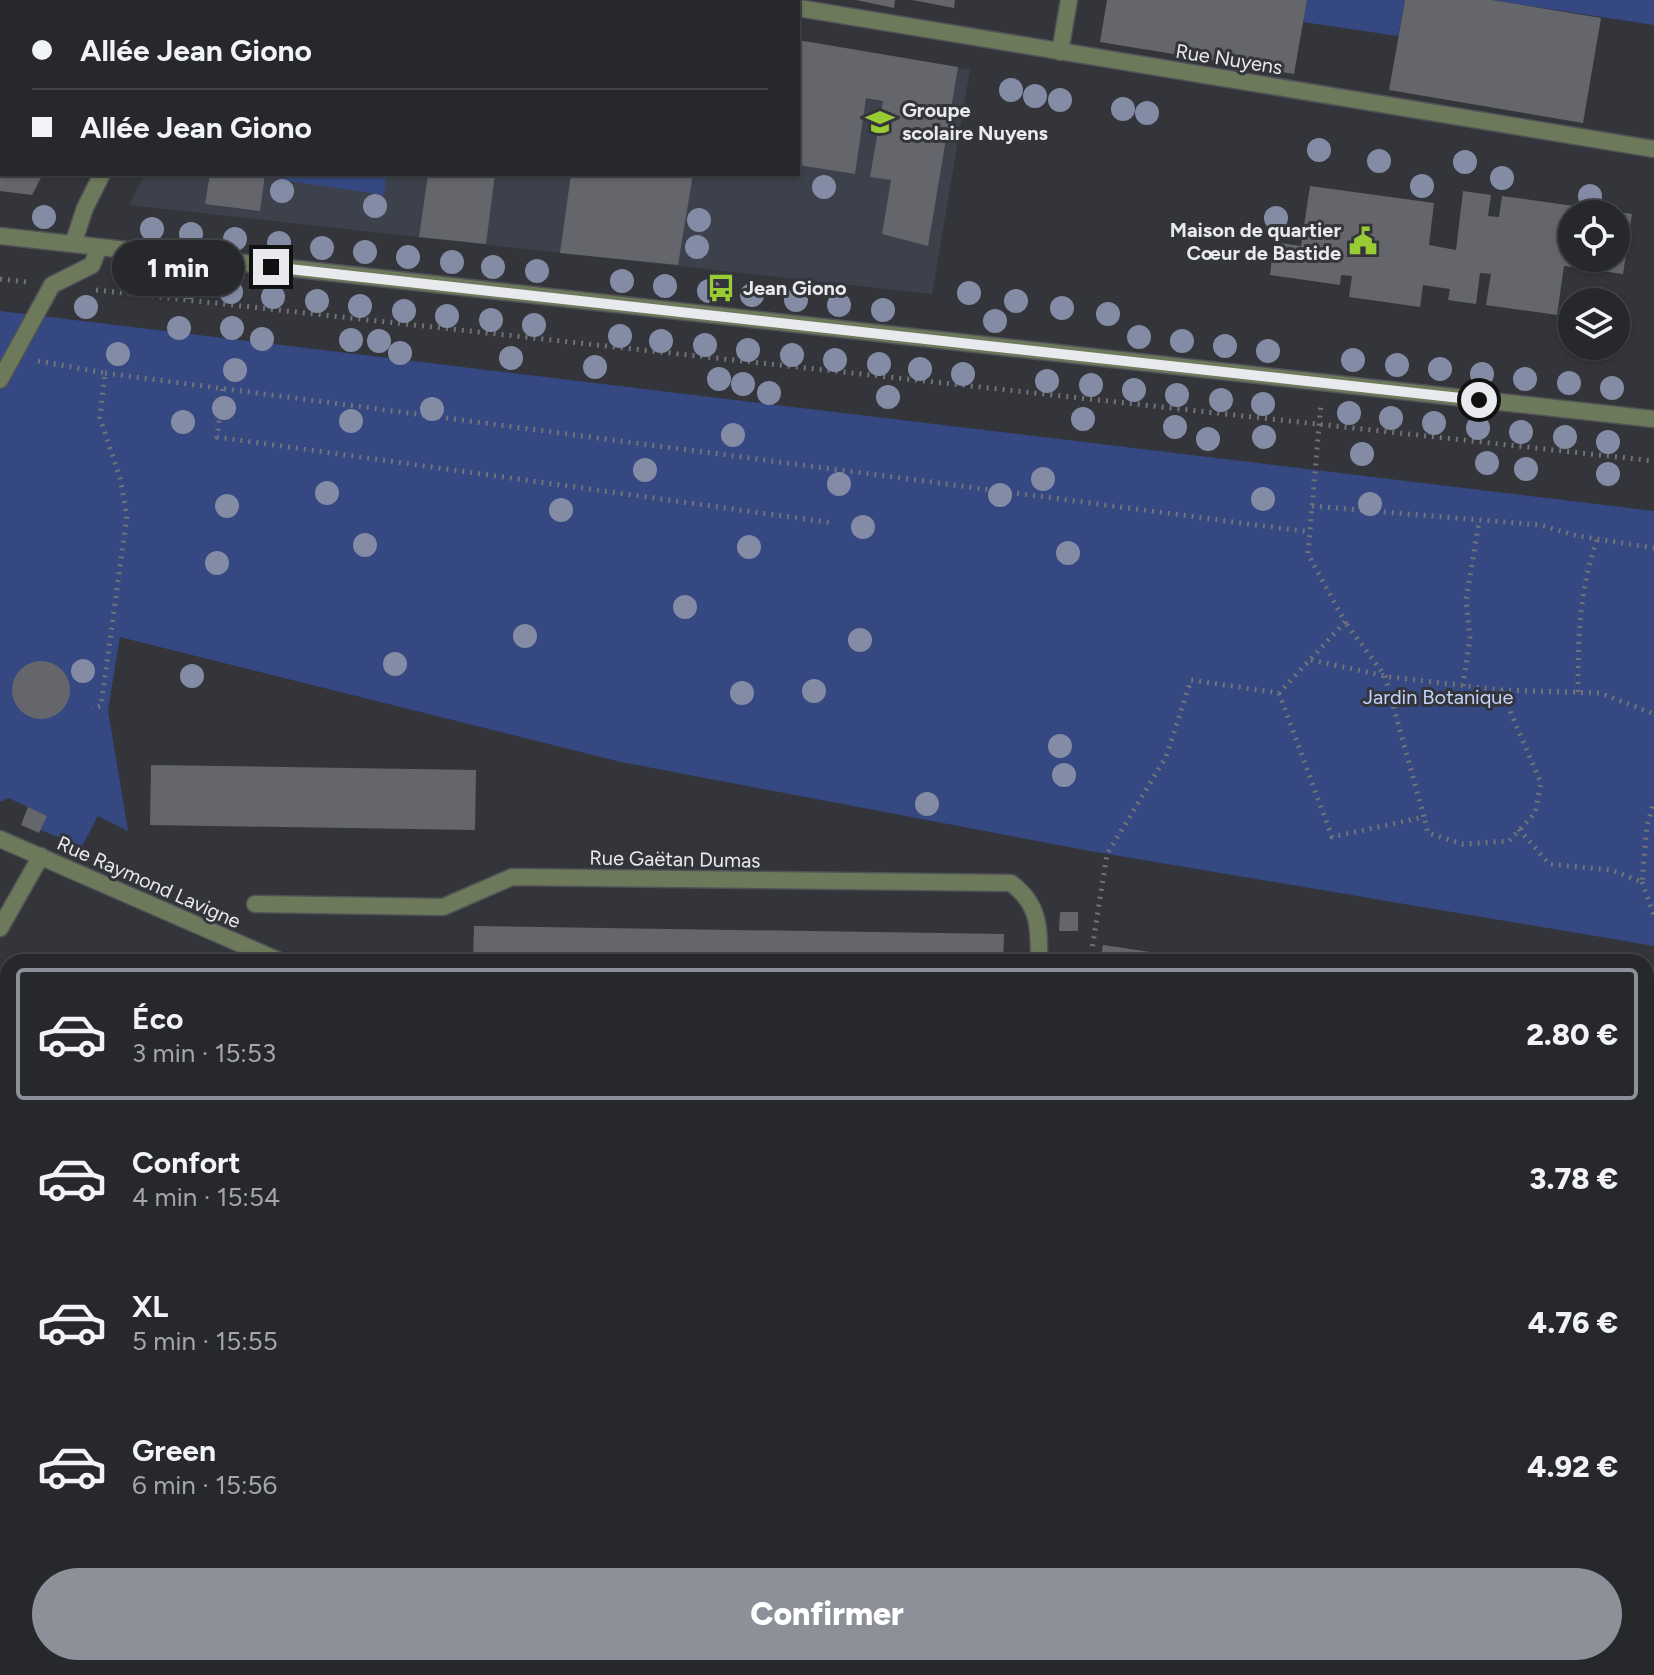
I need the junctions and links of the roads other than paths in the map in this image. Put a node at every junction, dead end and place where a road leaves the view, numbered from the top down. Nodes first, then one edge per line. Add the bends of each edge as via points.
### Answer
1 (1069, 0) edge
2 (800, 8) edge
3 (1060, 52) junction
4 (1654, 149) edge
5 (101, 176) edge
6 (0, 236) edge
7 (73, 244) junction
8 (99, 247) junction
9 (0, 380) edge
10 (1654, 419) edge
11 (0, 839) edge
12 (41, 856) junction
13 (255, 904) dead end
14 (0, 928) edge
15 (264, 954) edge
16 (1039, 954) edge

1 - 3 street
2 - 3 street, Rue Nuyens
3 - 4 street, Rue Nuyens
5 - 7 street
6 - 7 street
7 - 8 street
8 - 9 street via 92,265 52,285
8 - 10 street
11 - 12 street, Rue Raymond Lavigne
12 - 14 street
12 - 15 street, Rue Raymond Lavigne
13 - 16 street, Rue Gaëtan Dumas via 443,907 512,877 1011,883 1029,896 1039,920

